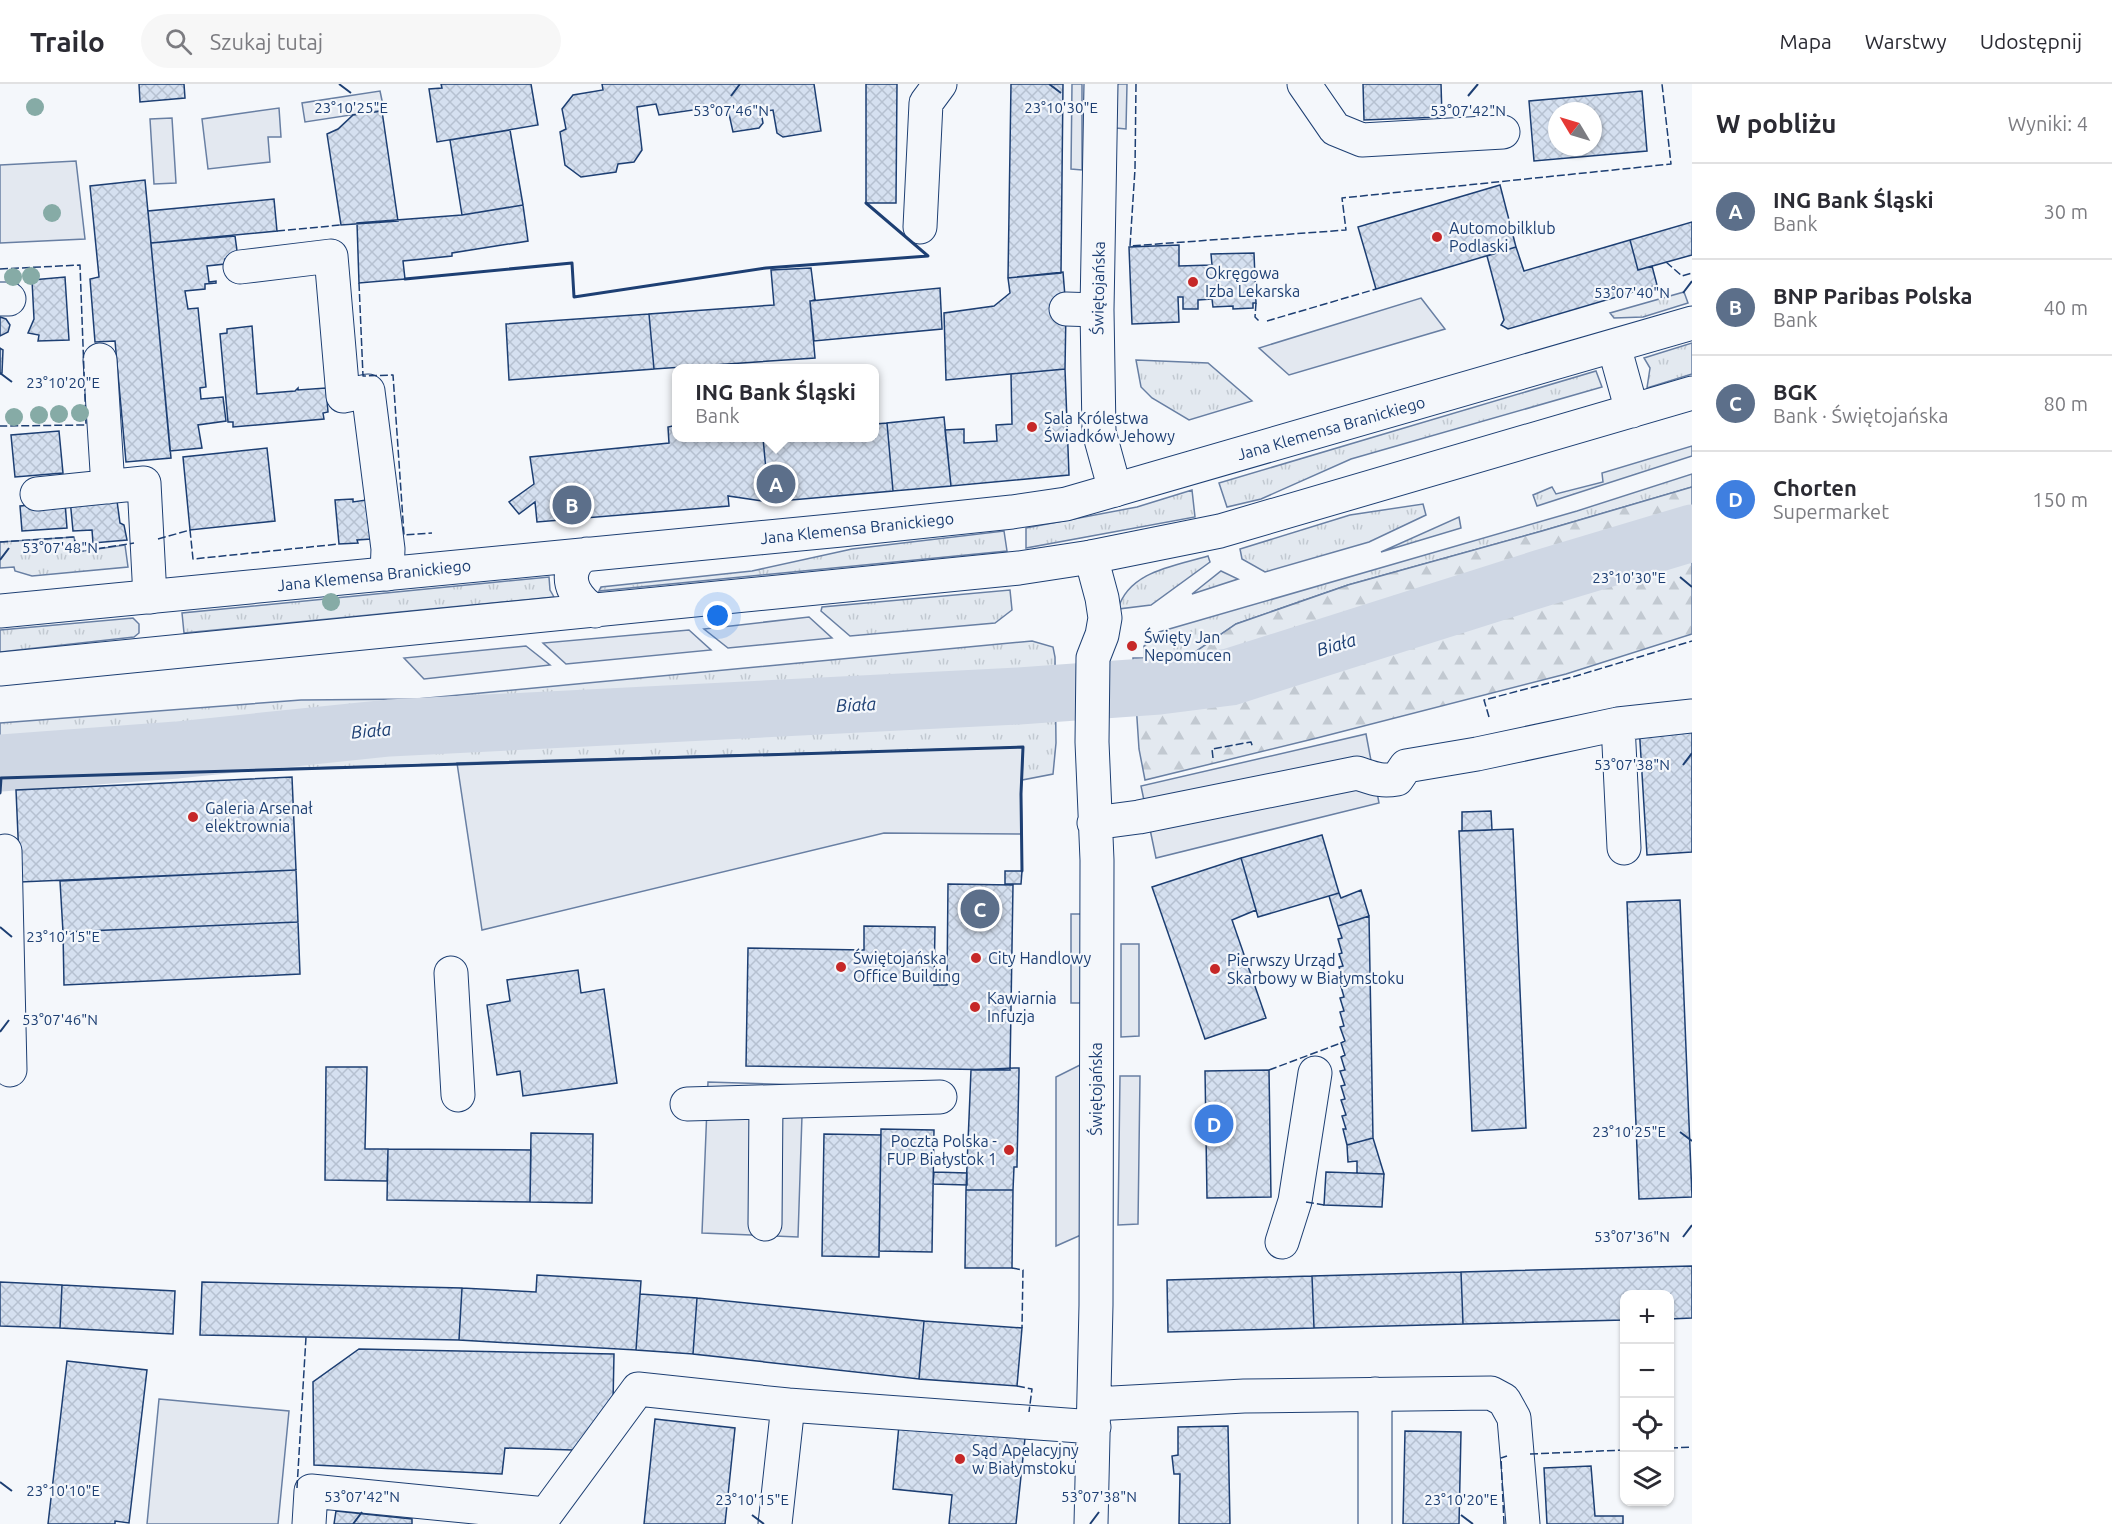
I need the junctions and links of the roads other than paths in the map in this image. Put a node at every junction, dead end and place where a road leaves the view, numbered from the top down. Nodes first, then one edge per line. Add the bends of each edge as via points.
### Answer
1 (940, 84) edge
2 (1101, 84) edge
3 (1304, 84) edge
4 (1503, 132) dead end
5 (920, 227) dead end
6 (240, 267) dead end
7 (1692, 323) edge
8 (1614, 346) junction
9 (100, 360) dead end
10 (1692, 393) edge
11 (1632, 411) junction
12 (108, 487) junction
13 (1115, 490) junction
14 (37, 494) dead end
15 (587, 554) junction
16 (1091, 557) junction
17 (387, 574) junction
18 (150, 597) junction
19 (0, 611) edge
20 (595, 611) junction
21 (0, 669) edge
22 (1692, 717) edge
23 (1618, 724) junction
24 (1094, 823) junction
25 (1624, 848) dead end
26 (5, 851) dead end
27 (451, 973) dead end
28 (10, 1070) dead end
29 (1315, 1073) dead end
30 (458, 1095) dead end
31 (940, 1096) dead end
32 (766, 1102) junction
33 (687, 1104) dead end
34 (765, 1224) dead end
35 (1282, 1242) dead end
36 (1375, 1394) junction
37 (788, 1405) junction
38 (1094, 1416) junction
39 (1090, 1523) edge
40 (309, 1524) edge
41 (775, 1524) edge
42 (1375, 1524) edge
43 (1523, 1524) edge

1 - 5 main road via 926,103
2 - 13 main road, Świętojańska via 1081,310 1099,432
3 - 4 main road via 1335,129 1362,140
6 - 17 main road via 331,256 343,396 368,391 388,549
7 - 8 main road, Jana Klemensa Branickiego
8 - 11 main road
8 - 13 main road, Jana Klemensa Branickiego
9 - 12 main road
10 - 11 main road
11 - 16 main road via 1220,531
12 - 14 main road
12 - 18 main road via 144,483
13 - 15 main road, Jana Klemensa Branickiego via 1066,504 1012,512
15 - 17 main road, Jana Klemensa Branickiego
15 - 20 main road via 576,563 573,586 577,596
16 - 20 main road via 1019,568
16 - 24 main road, Świętojańska via 1081,621 1093,658
17 - 18 main road, Jana Klemensa Branickiego
18 - 19 main road, Jana Klemensa Branickiego
20 - 21 main road
22 - 23 main road
23 - 24 main road via 1484,742 1406,766 1397,779 1381,781 1357,773
23 - 25 main road
24 - 38 main road, Świętojańska
26 - 28 main road
27 - 30 main road
29 - 35 main road via 1295,1201
31 - 32 main road
32 - 33 main road
32 - 34 main road
36 - 38 main road via 1244,1396
36 - 42 main road
36 - 43 main road via 1491,1393 1504,1400 1511,1410 1518,1454
37 - 38 main road
37 - 40 main road via 638,1389 546,1514 311,1491
37 - 41 main road
38 - 39 main road, Świętojańska

